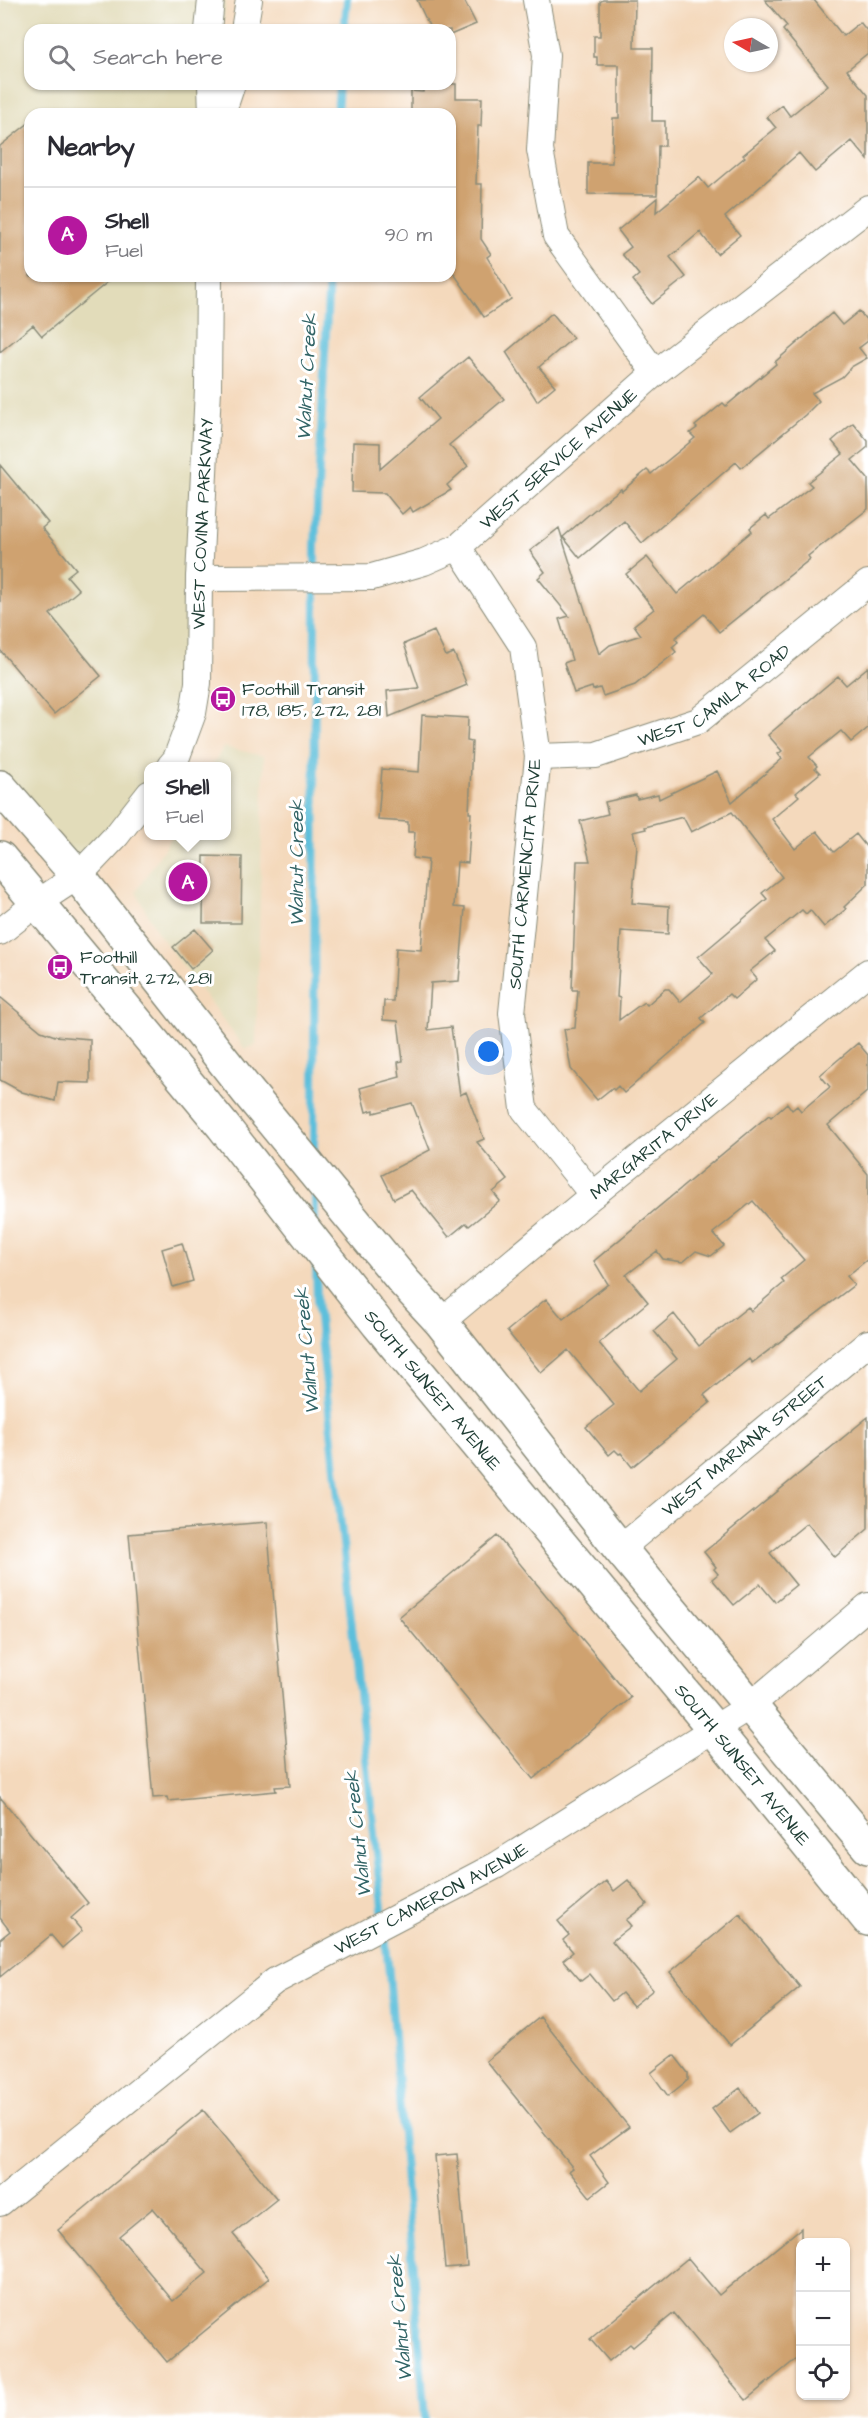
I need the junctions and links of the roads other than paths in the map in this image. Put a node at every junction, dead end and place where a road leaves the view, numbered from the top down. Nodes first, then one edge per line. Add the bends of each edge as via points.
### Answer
1 (211, 0) edge
2 (249, 0) edge
3 (536, 0) edge
4 (209, 24) edge
5 (245, 24) edge
6 (868, 208) edge
7 (209, 282) edge
8 (655, 373) junction
9 (458, 547) junction
10 (199, 578) junction
11 (868, 584) edge
12 (538, 757) junction
13 (173, 762) edge
14 (0, 787) edge
15 (144, 800) edge
16 (0, 858) edge
17 (78, 876) junction
18 (37, 903) junction
19 (0, 932) edge
20 (868, 972) edge
21 (593, 1195) junction
22 (441, 1322) junction
23 (868, 1343) edge
24 (620, 1549) junction
25 (868, 1606) edge
26 (750, 1706) junction
27 (714, 1729) junction
28 (868, 1847) edge
29 (868, 1919) edge
30 (0, 2203) edge

1 - 4 street
2 - 5 street
3 - 8 street via 546,56 540,150 556,236
6 - 8 street, WEST SERVICE AVENUE
7 - 10 street, WEST COVINA PARKWAY
8 - 9 street, WEST SERVICE AVENUE
9 - 10 street, WEST SERVICE AVENUE via 372,577
9 - 12 street, SOUTH CARMENCITA DRIVE via 524,647
10 - 13 street, WEST COVINA PARKWAY via 198,683 193,713
11 - 12 street, WEST CAMILA ROAD via 698,721 596,755
12 - 21 street, SOUTH CARMENCITA DRIVE via 512,1013 516,1049 524,1108
14 - 17 main road
15 - 17 street
16 - 18 main road, SOUTH SUNSET AVENUE
17 - 18 street
17 - 22 main road via 248,1092
18 - 19 street
18 - 27 main road, SOUTH SUNSET AVENUE via 223,1126 378,1324
20 - 21 street, MARGARITA DRIVE
21 - 22 street, MARGARITA DRIVE
22 - 24 main road
23 - 24 street, WEST MARIANA STREET
24 - 26 main road
25 - 26 street, WEST CAMERON AVENUE
26 - 27 street, WEST CAMERON AVENUE
26 - 28 main road
27 - 29 main road, SOUTH SUNSET AVENUE
27 - 30 street, WEST CAMERON AVENUE via 497,1865 275,1981

